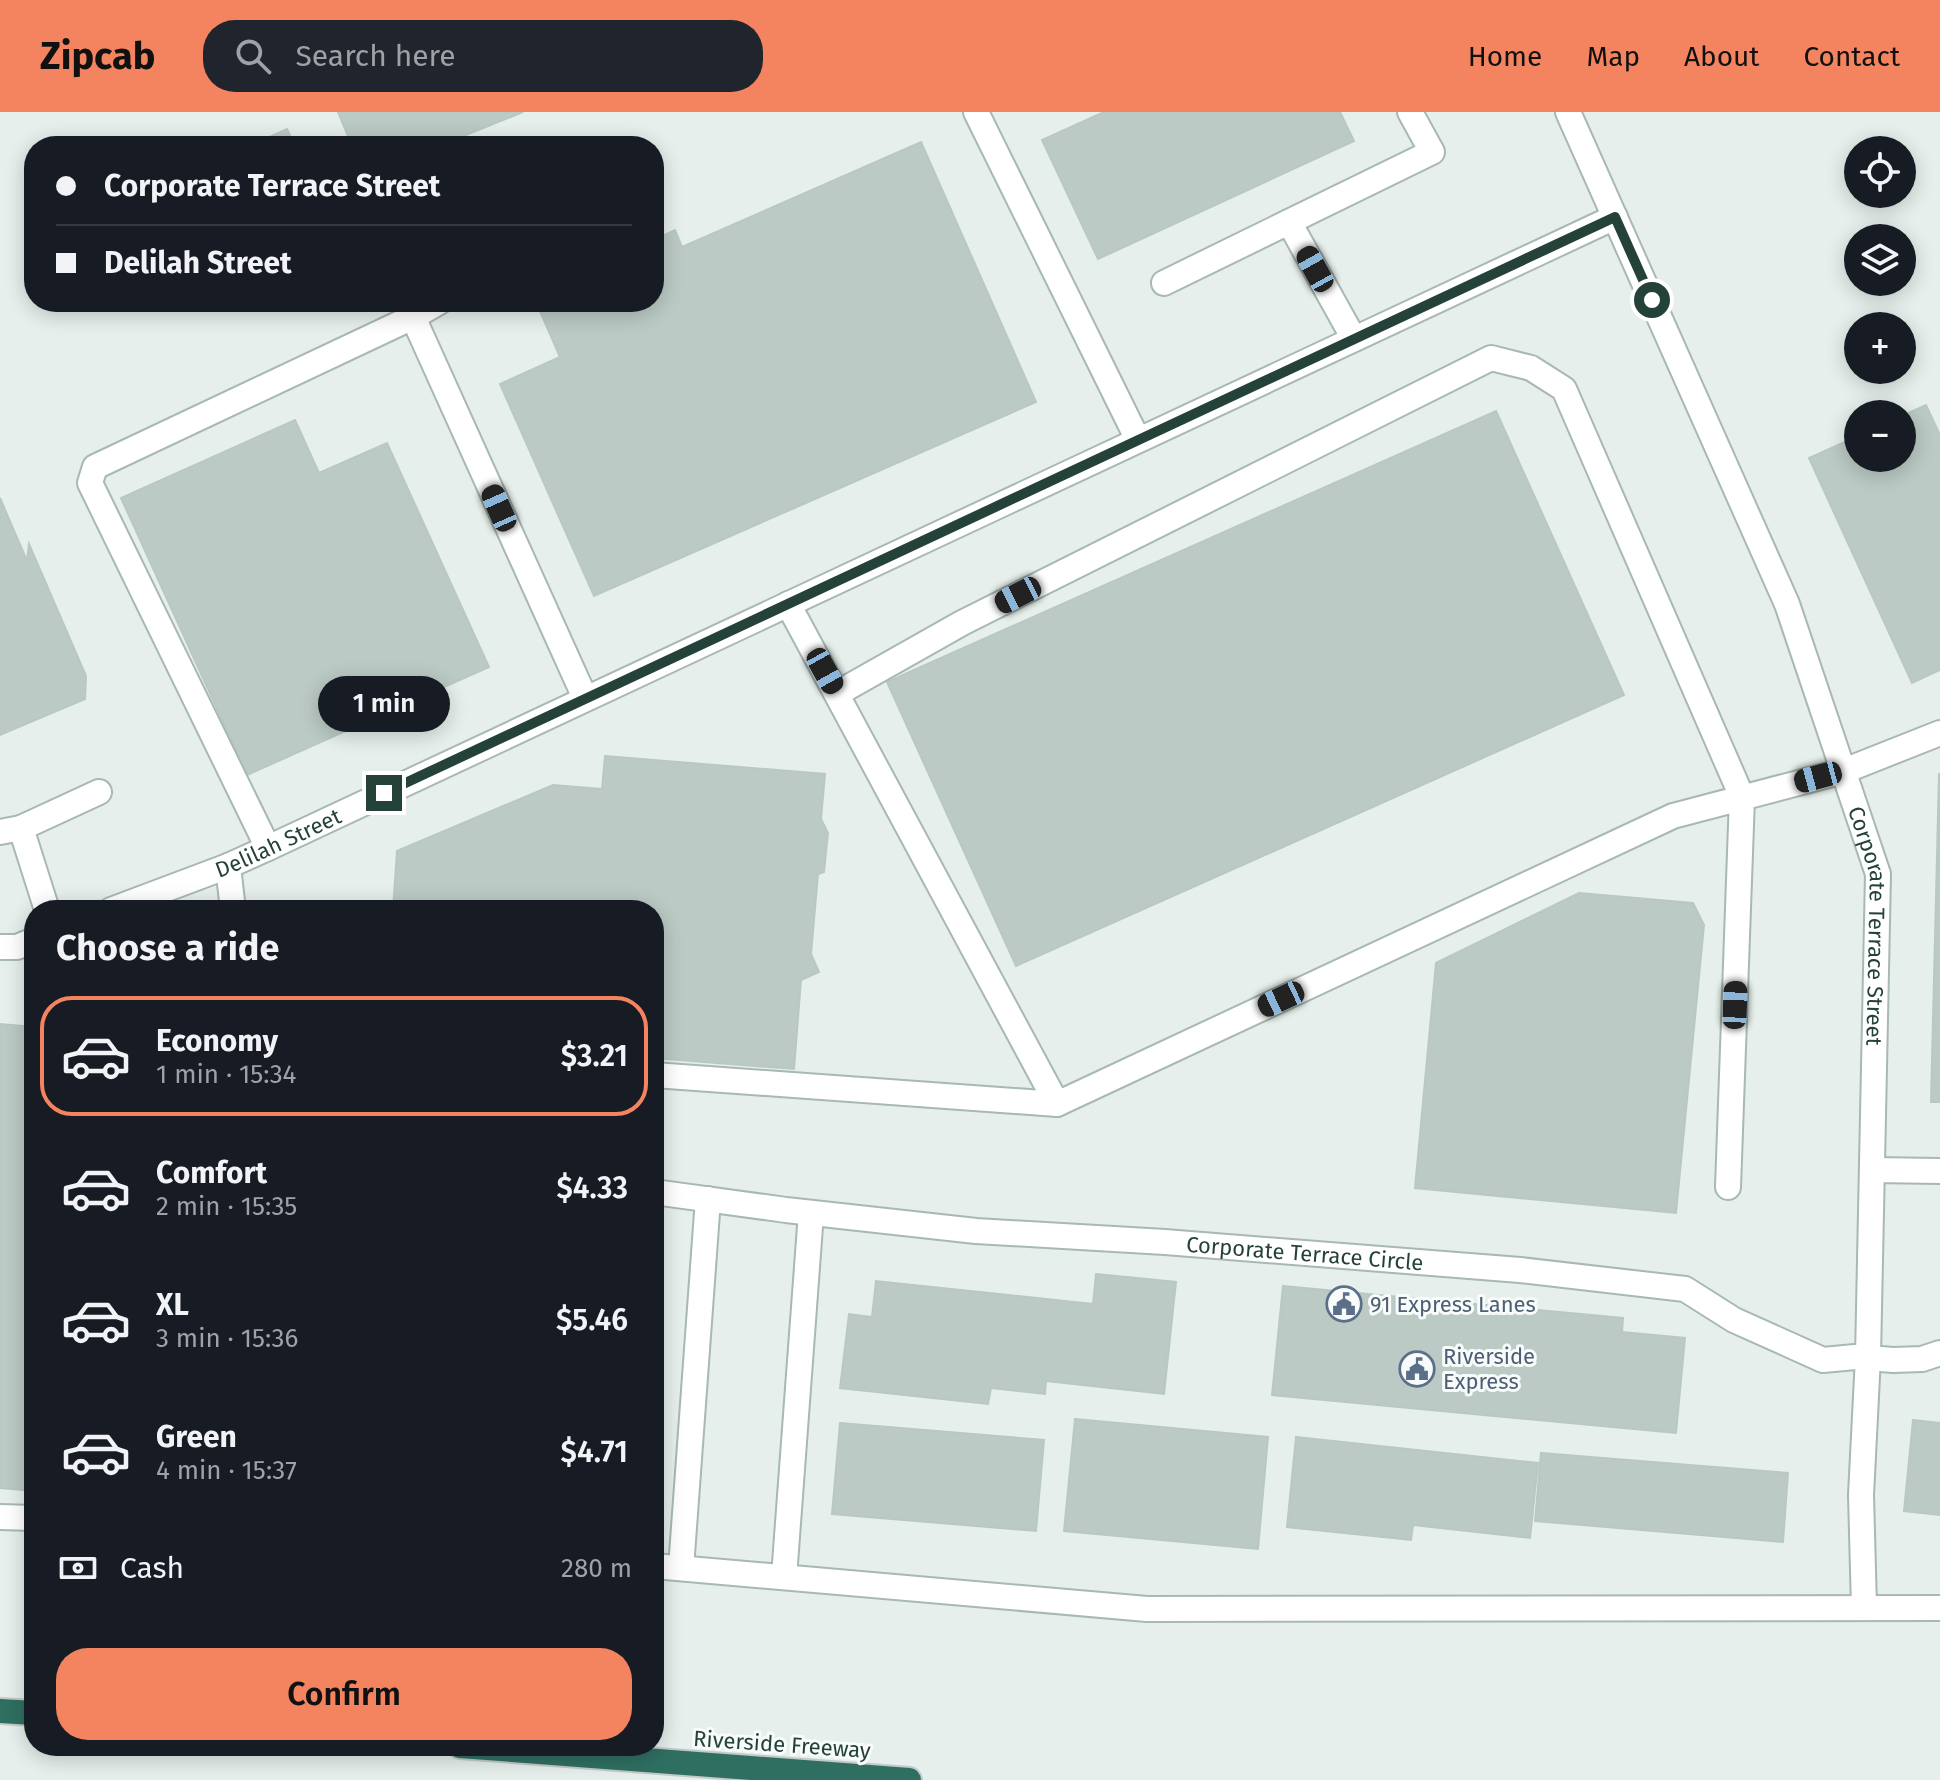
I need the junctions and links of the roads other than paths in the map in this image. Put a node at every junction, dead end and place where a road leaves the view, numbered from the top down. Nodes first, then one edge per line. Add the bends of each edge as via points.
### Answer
1 (976, 112) edge
2 (1410, 112) edge
3 (1568, 112) edge
4 (1615, 217) junction
5 (1289, 222) junction
6 (1164, 283) dead end
7 (422, 312) edge
8 (413, 317) junction
9 (1354, 339) junction
10 (1138, 440) junction
11 (788, 604) junction
12 (838, 693) junction
13 (585, 698) junction
14 (1940, 733) edge
15 (1844, 771) junction
16 (99, 792) dead end
17 (1742, 797) junction
18 (10, 830) edge
19 (268, 848) junction
20 (228, 866) junction
21 (42, 900) edge
22 (138, 900) edge
23 (232, 900) edge
24 (24, 944) edge
25 (0, 947) edge
26 (664, 1076) edge
27 (1057, 1104) junction
28 (1872, 1170) junction
29 (1940, 1171) edge
30 (1728, 1187) dead end
31 (664, 1193) edge
32 (708, 1199) junction
33 (811, 1213) junction
34 (1940, 1353) edge
35 (1868, 1357) junction
36 (0, 1517) edge
37 (24, 1518) edge
38 (664, 1567) edge
39 (681, 1568) junction
40 (784, 1577) junction
41 (1864, 1608) junction
42 (1940, 1608) edge
43 (0, 1711) edge
44 (24, 1712) edge
45 (592, 1756) edge
46 (909, 1780) edge

1 - 10 street
2 - 5 street via 1432,152
3 - 4 street, Corporate Terrace Street
4 - 9 street, Delilah Street
4 - 15 street, Corporate Terrace Street via 1787,604
5 - 6 street
5 - 9 street
7 - 8 street
8 - 13 street
8 - 19 street via 95,467 90,483
9 - 10 street, Delilah Street
10 - 11 street, Delilah Street
11 - 12 street
11 - 13 street, Delilah Street
12 - 17 street via 962,623 1491,358 1531,368 1564,389
12 - 27 street
13 - 19 street, Delilah Street
14 - 15 street
15 - 17 street
15 - 28 street, Corporate Terrace Street via 1878,874
16 - 18 street
17 - 27 street via 1673,816
17 - 30 street
18 - 21 street
19 - 20 street, Delilah Street
20 - 22 street, Delilah Street
20 - 23 street
24 - 25 street
26 - 27 street
28 - 29 street
28 - 35 street, Corporate Terrace Street
31 - 32 street, Corporate Terrace Circle
32 - 33 street, Corporate Terrace Circle
32 - 39 street
33 - 35 street, Corporate Terrace Circle via 976,1231 1491,1268 1685,1289 1734,1320 1823,1360
33 - 40 street
34 - 35 street, Corporate Terrace Circle via 1922,1359
35 - 41 street, Corporate Terrace Street via 1861,1495
36 - 37 street
38 - 39 street
39 - 40 street
40 - 41 street via 1147,1609
41 - 42 street
43 - 44 highway
45 - 46 highway, Riverside Freeway

